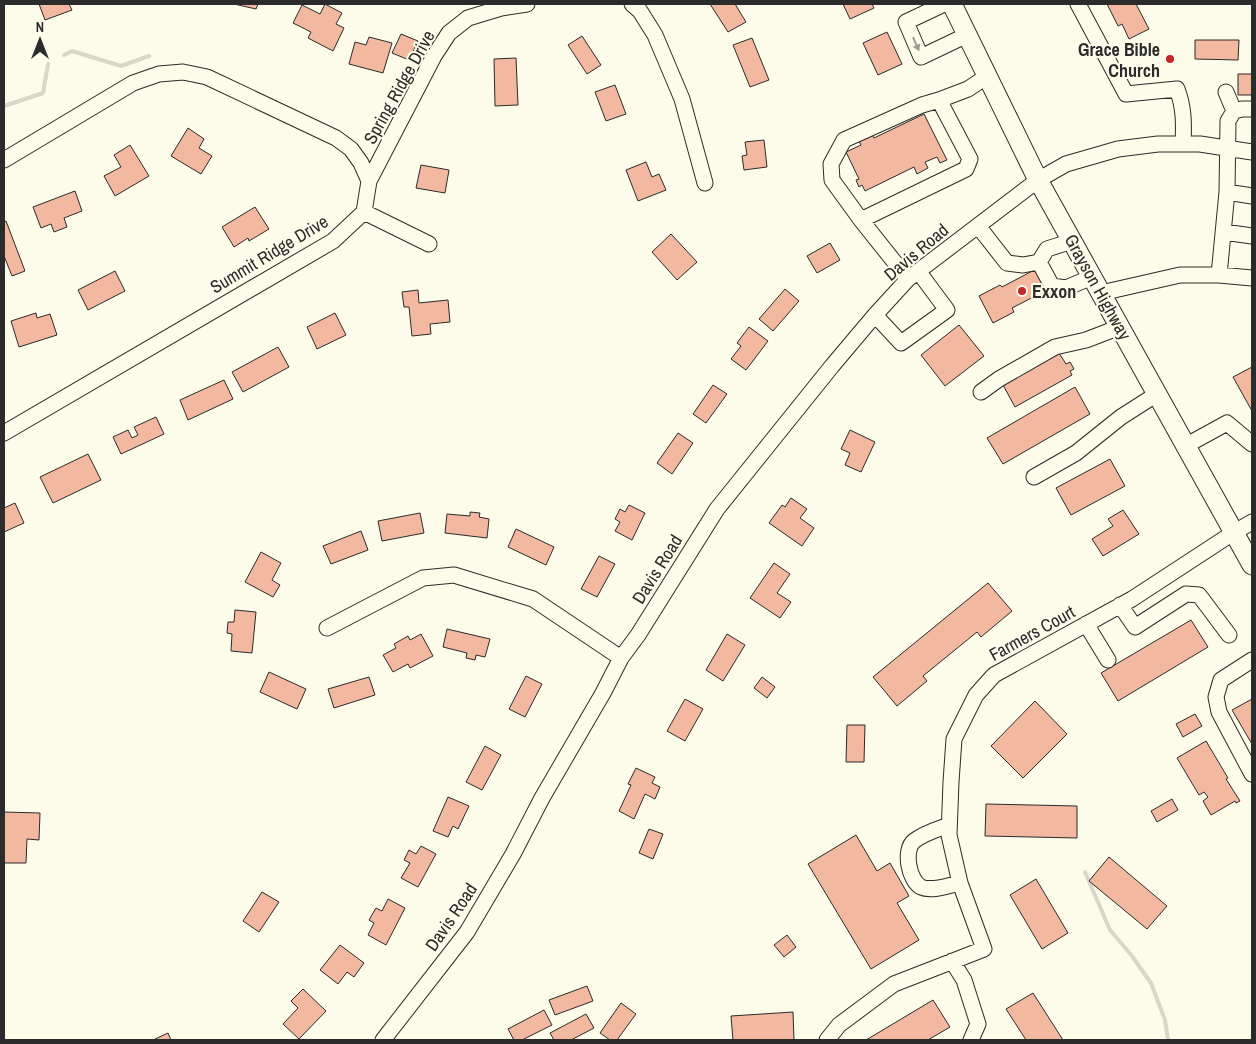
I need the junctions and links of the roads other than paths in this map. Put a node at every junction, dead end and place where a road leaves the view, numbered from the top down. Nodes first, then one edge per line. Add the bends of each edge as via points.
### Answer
1 (527, 4) edge
2 (632, 4) edge
3 (944, 4) edge
4 (952, 4) edge
5 (1078, 4) edge
6 (967, 36) junction
7 (986, 77) junction
8 (1226, 92) dead end
9 (939, 100) junction
10 (1252, 109) edge
11 (1234, 111) junction
12 (892, 118) junction
13 (1183, 144) junction
14 (843, 145) junction
15 (1227, 147) junction
16 (1252, 152) edge
17 (4, 160) edge
18 (1038, 180) junction
19 (369, 181) junction
20 (705, 183) dead end
21 (1227, 192) junction
22 (1252, 196) edge
23 (364, 212) junction
24 (861, 220) junction
25 (978, 226) junction
26 (1224, 232) junction
27 (1252, 236) edge
28 (1072, 241) junction
29 (429, 244) dead end
30 (1038, 262) junction
31 (1219, 274) junction
32 (913, 275) junction
33 (1252, 278) edge
34 (1096, 285) junction
35 (875, 315) junction
36 (1120, 327) junction
37 (981, 392) dead end
38 (1157, 394) junction
39 (4, 432) edge
40 (1252, 444) edge
41 (1185, 446) junction
42 (1034, 477) dead end
43 (1252, 522) edge
44 (1233, 533) junction
45 (1252, 566) edge
46 (1173, 574) junction
47 (1186, 594) junction
48 (1120, 605) junction
49 (1086, 624) junction
50 (327, 628) dead end
51 (1228, 635) dead end
52 (621, 658) junction
53 (1108, 660) dead end
54 (1252, 660) edge
55 (1252, 774) edge
56 (949, 825) junction
57 (960, 883) junction
58 (952, 961) junction
59 (390, 1038) edge
60 (827, 1040) edge
61 (971, 1040) edge

1 - 19 street, Spring Ridge Drive via 468,18 449,34 434,56
2 - 20 street via 655,34 678,89
3 -> 6 street via 906,22 921,57
4 - 6 main road, Grayson Highway
5 - 13 street via 1126,94 1177,89 1182,101
6 - 7 main road, Grayson Highway
7 - 9 street via 968,89
7 - 18 main road, Grayson Highway
8 - 11 street
9 - 12 street
9 - 24 street via 970,159 966,169
10 - 11 street
11 - 15 street via 1228,121
12 - 14 street via 844,140
12 - 14 street via 886,128
13 - 15 street, Davis Road
13 - 18 street, Davis Road via 1136,146 1100,153 1066,164
14 - 24 street via 831,164 832,180
15 - 16 street, Davis Road
15 - 21 street
17 - 19 street via 133,83 160,74 184,72 207,77 336,138 351,149
18 - 25 street, Davis Road
18 - 28 main road, Grayson Highway
19 - 23 street
21 - 22 street
21 - 26 street
23 - 29 street
23 - 39 street, Summit Ridge Drive via 333,241
24 - 32 street
25 - 30 street via 1008,263
25 - 32 street, Davis Road
26 - 27 street
26 - 31 street
28 - 30 street via 1047,249
28 - 34 main road, Grayson Highway
30 - 34 street via 1052,286
31 - 33 street
31 - 34 street via 1180,274
32 - 35 street, Davis Road
32 - 35 street via 947,310 901,343
34 - 36 main road, Grayson Highway
35 - 52 street, Davis Road via 717,508
36 - 37 street via 1055,347
36 - 38 main road, Grayson Highway
38 - 41 main road, Grayson Highway
38 - 42 street via 1076,452
40 - 41 street via 1227,423
41 - 44 main road, Grayson Highway
43 - 44 street, Farmers Court
44 - 45 main road, Grayson Highway
44 - 46 street, Farmers Court
46 - 47 street
46 - 48 street, Farmers Court
47 - 48 street via 1135,627
47 - 51 street via 1199,595
48 - 49 street, Farmers Court
49 - 53 street
49 - 56 street, Farmers Court via 994,675 976,695 954,739
50 - 52 street via 423,578 454,576 533,599
52 - 59 street, Davis Road via 467,932
54 - 55 street via 1221,680 1216,698 1219,712
56 - 57 street, Farmers Court
56 - 57 street via 912,842 907,853 909,864 921,887
57 - 58 street, Farmers Court via 984,949
58 - 60 street via 894,984 839,1025
58 - 61 street via 964,980 978,1024

